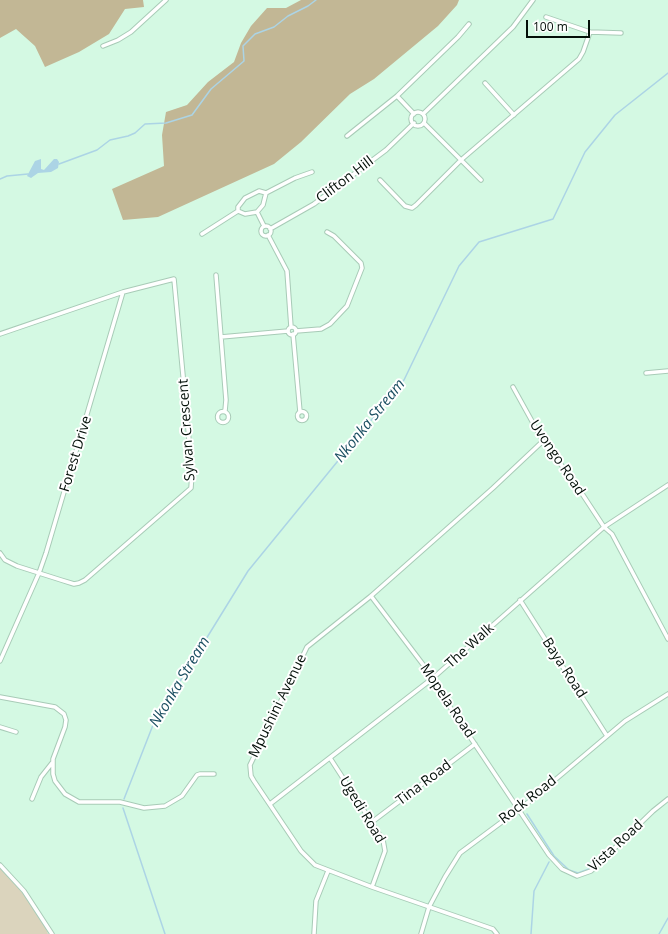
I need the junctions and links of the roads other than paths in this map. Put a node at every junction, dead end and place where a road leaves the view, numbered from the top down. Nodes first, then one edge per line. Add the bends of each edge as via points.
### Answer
1 (166, 0) edge
2 (533, 0) edge
3 (546, 17) dead end
4 (469, 24) dead end
5 (590, 32) junction
6 (622, 34) dead end
7 (103, 46) dead end
8 (485, 83) dead end
9 (397, 96) junction
10 (414, 114) junction
11 (424, 114) junction
12 (514, 115) junction
13 (414, 123) junction
14 (424, 123) junction
15 (347, 136) dead end
16 (461, 160) junction
17 (312, 172) dead end
18 (380, 180) dead end
19 (480, 180) dead end
20 (266, 193) junction
21 (238, 211) junction
22 (257, 212) junction
23 (264, 226) junction
24 (270, 228) junction
25 (327, 232) dead end
26 (202, 234) dead end
27 (268, 235) junction
28 (216, 275) dead end
29 (123, 292) junction
30 (291, 327) junction
31 (288, 331) junction
32 (296, 331) junction
33 (0, 334) edge
34 (293, 334) junction
35 (221, 337) junction
36 (668, 371) edge
37 (646, 373) dead end
38 (513, 387) dead end
39 (225, 412) dead end
40 (300, 412) dead end
41 (543, 441) junction
42 (668, 485) edge
43 (604, 527) junction
44 (0, 553) edge
45 (39, 573) junction
46 (371, 596) junction
47 (520, 600) junction
48 (668, 639) edge
49 (0, 661) edge
50 (433, 678) junction
51 (668, 694) edge
52 (0, 697) edge
53 (0, 727) edge
54 (16, 732) dead end
55 (607, 736) junction
56 (475, 744) junction
57 (330, 758) junction
58 (53, 762) junction
59 (214, 774) dead end
60 (32, 798) dead end
61 (668, 799) edge
62 (270, 804) junction
63 (518, 809) junction
64 (372, 822) junction
65 (0, 864) edge
66 (328, 871) junction
67 (372, 887) junction
68 (430, 907) junction
69 (52, 934) edge
70 (314, 934) edge
71 (421, 934) edge
72 (497, 934) edge

1 - 7 street via 131,32
2 - 11 street via 513,27
3 - 5 street
4 - 9 street
5 - 6 street
5 - 12 street via 582,56
8 - 12 street
9 - 10 street
9 - 15 street
10 - 11 street
10 - 13 street
11 - 14 street
12 - 16 street
13 - 14 street
13 - 24 street, Clifton Hill via 386,150 314,204
14 - 16 street
16 - 18 street via 412,208 405,206
16 - 19 street
17 - 20 street via 294,178
20 - 21 street via 259,191 245,198 240,203
20 - 22 street via 263,205
21 - 22 street via 245,214
21 - 26 street
22 - 23 street
23 - 24 street
23 - 27 street via 261,228 262,234
24 - 27 street
25 - 32 street via 354,255 362,268 347,306 330,324 321,329
27 - 30 street via 286,271
28 - 35 street
29 - 33 street
29 - 45 street, Forest Drive
29 - 45 street, Sylvan Crescent via 174,279 192,472 191,488 85,580 74,584
30 - 31 street
30 - 32 street
31 - 34 street
31 - 35 street
32 - 34 street
34 - 40 street
35 - 39 street
36 - 37 street
38 - 41 street, Uvongo Road
41 - 43 street, Uvongo Road
41 - 46 street, Mpushini Avenue
42 - 43 street, The Walk
43 - 47 street, The Walk
43 - 48 street, Uvongo Road via 612,534
44 - 45 street via 10,563
45 - 49 street, Forest Drive
46 - 50 street, Mopela Road
46 - 62 street, Mpushini Avenue via 303,652 250,765 251,776
47 - 50 street, The Walk
47 - 55 street, Baya Road
50 - 56 street, Mopela Road
50 - 57 street, The Walk
51 - 55 street, Rock Road via 632,716
52 - 58 street via 55,707 64,714 65,727
53 - 54 street
55 - 63 street, Rock Road
56 - 63 street, Mopela Road
56 - 64 street, Tina Road
57 - 62 street, The Walk
57 - 64 street, Ugedi Road
58 - 59 street via 55,782 72,800 88,803 120,802 138,808 165,806 182,796 197,775
58 - 60 street via 41,776
61 - 63 street, Vista Road via 595,868 580,876 567,873 555,863
62 - 66 street, Mpushini Avenue via 305,856 315,865
63 - 68 street, Rock Road via 460,853
64 - 67 street, Ugedi Road via 385,846
65 - 69 street via 24,891
66 - 67 street, Mpushini Avenue
66 - 70 street via 316,901
67 - 68 street, Mpushini Avenue
68 - 71 street, Rock Road
68 - 72 street, Mpushini Avenue via 493,929

